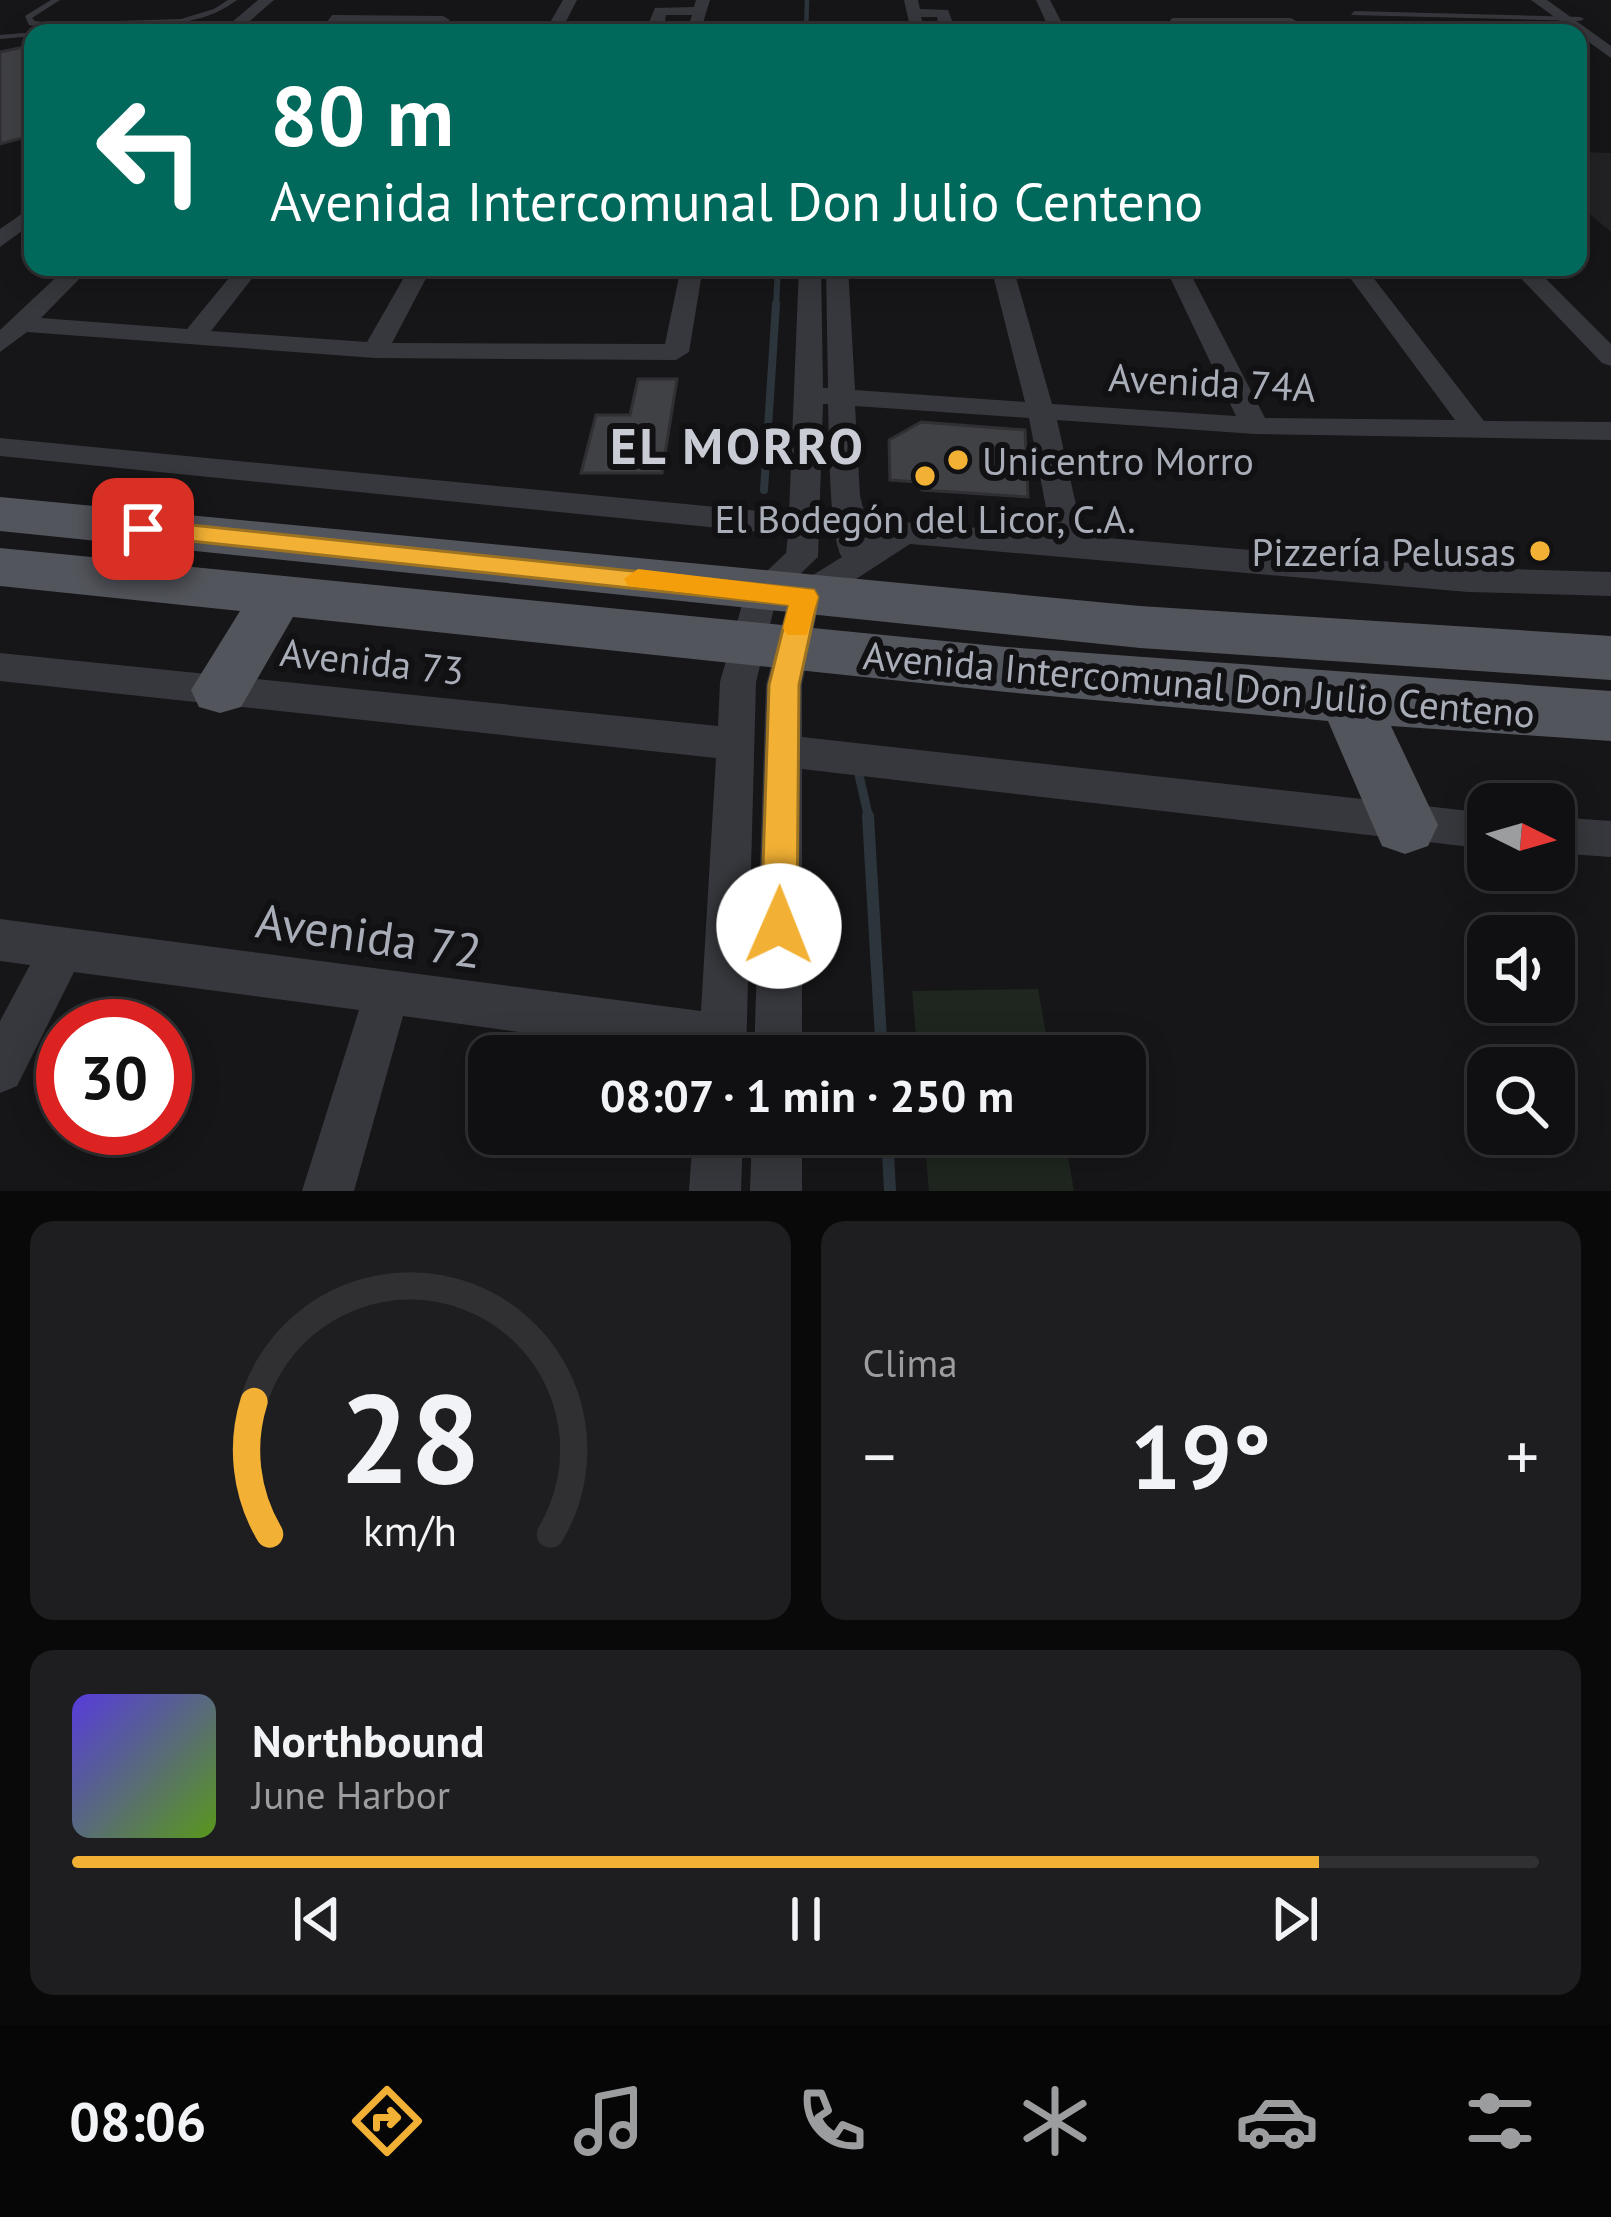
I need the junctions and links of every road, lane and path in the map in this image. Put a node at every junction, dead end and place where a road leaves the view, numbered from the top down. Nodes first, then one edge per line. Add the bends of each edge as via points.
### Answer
1 (56, 0) edge
2 (233, 0) edge
3 (267, 0) edge
4 (283, 0) edge
5 (352, 0) edge
6 (1270, 0) edge
7 (1538, 0) edge
8 (1554, 0) edge
9 (1354, 13) dead end
10 (1482, 16) junction
11 (1562, 18) junction
12 (1580, 19) junction
13 (442, 21) edge
14 (1172, 22) edge
15 (38, 24) edge
16 (76, 24) edge
17 (238, 24) edge
18 (255, 24) edge
19 (1492, 24) edge
20 (1571, 24) edge
21 (1611, 40) edge
22 (24, 204) edge
23 (1, 233) edge
24 (71, 276) edge
25 (243, 276) edge
26 (416, 276) edge
27 (690, 276) edge
28 (810, 276) edge
29 (837, 276) edge
30 (1004, 276) edge
31 (1180, 276) edge
32 (1360, 276) edge
33 (1530, 276) edge
34 (21, 324) junction
35 (194, 336) junction
36 (0, 344) edge
37 (375, 350) junction
38 (1611, 358) edge
39 (810, 395) junction
40 (841, 398) junction
41 (1041, 412) junction
42 (1255, 426) junction
43 (1478, 430) junction
44 (1611, 430) edge
45 (0, 447) edge
46 (0, 514) edge
47 (805, 526) junction
48 (853, 528) junction
49 (904, 533) junction
50 (1069, 546) junction
51 (851, 562) junction
52 (0, 567) edge
53 (1611, 584) edge
54 (279, 595) junction
55 (776, 621) junction
56 (1611, 658) edge
57 (0, 667) edge
58 (220, 690) junction
59 (1349, 701) junction
60 (1611, 716) edge
61 (735, 744) junction
62 (781, 751) junction
63 (1405, 825) junction
64 (1467, 829) edge
65 (1575, 836) edge
66 (1611, 839) edge
67 (0, 940) edge
68 (63, 949) junction
69 (387, 992) junction
70 (650, 1035) edge
71 (723, 1035) edge
72 (778, 1035) edge
73 (0, 1069) edge
74 (717, 1155) edge
75 (777, 1155) edge
76 (328, 1191) edge
77 (715, 1191) edge
78 (776, 1191) edge

1 - 15 lane via 28,18
2 - 16 lane via 177,23
3 - 17 street
4 - 18 street
5 - 13 street via 332,19
6 - 14 street via 1291,22
7 - 11 street
8 - 12 street
9 - 10 lane
10 - 11 lane
10 - 19 lane
11 - 12 lane
11 - 20 street
12 - 21 street
22 - 23 street
24 - 34 street
25 - 35 street
26 - 37 street
27 - 37 street via 676,352
28 - 39 street
29 - 40 street
30 - 41 street
31 - 42 street
32 - 43 street
33 - 38 street
34 - 35 street
34 - 36 street
35 - 37 street
39 - 40 street, Avenida 74A
39 - 47 street
40 - 41 street, Avenida 74A
40 - 48 street via 844,496
41 - 42 street, Avenida 74A
41 - 50 street
42 - 43 street, Avenida 74A
43 - 44 street, Avenida 74A
45 - 47 street
46 - 55 main road, Avenida Intercomunal Don Julio Centeno
47 - 55 street via 802,557
48 - 49 street
48 - 51 street
49 - 50 street
49 - 51 street
50 - 53 street via 1468,580
51 - 55 street
52 - 54 main road, Avenida Intercomunal Don Julio Centeno
54 - 55 main road, Avenida Intercomunal Don Julio Centeno
54 - 58 main road
55 - 56 main road, Avenida Intercomunal Don Julio Centeno via 1140,627
55 - 59 main road, Avenida Intercomunal Don Julio Centeno
55 - 61 street via 738,682
55 - 62 street
57 - 58 street, Avenida 73
58 - 61 street, Avenida 73
59 - 60 main road, Avenida Intercomunal Don Julio Centeno
59 - 63 main road
61 - 71 street
62 - 63 street
62 - 72 street
63 - 64 street
65 - 66 street
67 - 68 street, Avenida 72
68 - 69 street, Avenida 72
68 - 73 street
69 - 70 street, Avenida 72
69 - 76 street
74 - 77 street
75 - 78 street

